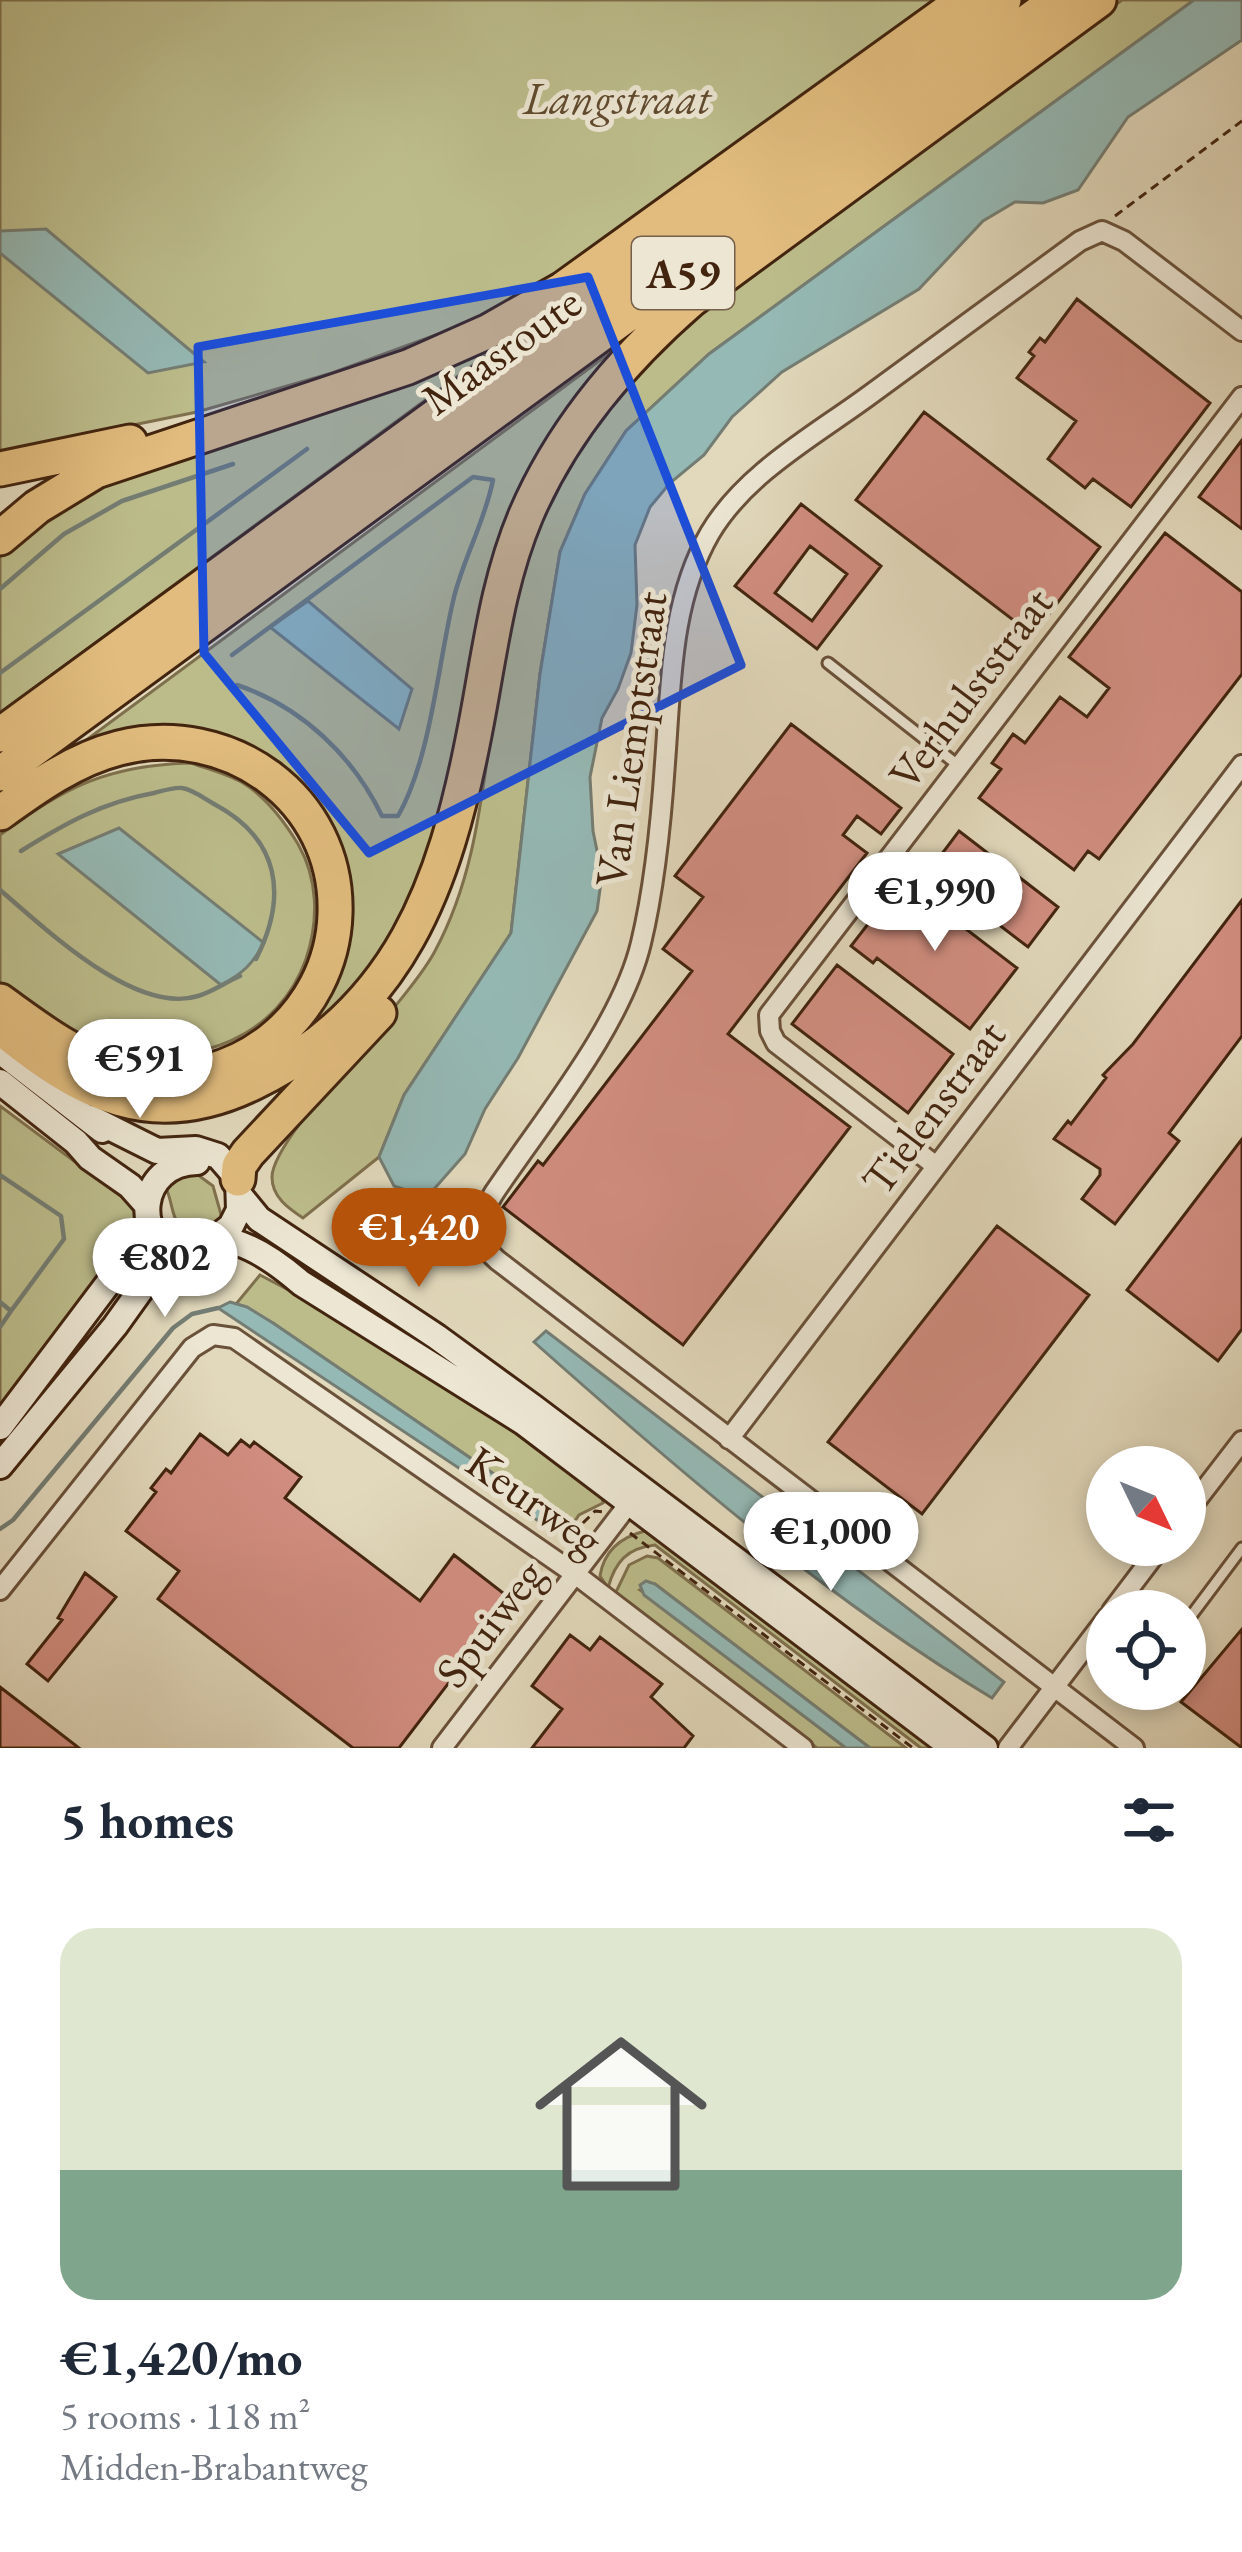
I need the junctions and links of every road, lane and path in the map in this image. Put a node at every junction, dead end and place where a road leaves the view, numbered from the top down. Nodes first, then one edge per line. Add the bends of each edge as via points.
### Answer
1 (964, 0) edge
2 (1004, 0) edge
3 (1057, 0) edge
4 (1100, 0) edge
5 (1242, 121) edge
6 (1102, 231) junction
7 (1242, 331) edge
8 (1242, 397) edge
9 (272, 412) junction
10 (0, 469) edge
11 (0, 538) edge
12 (828, 663) dead end
13 (475, 733) junction
14 (0, 735) edge
15 (1242, 765) edge
16 (959, 766) junction
17 (0, 774) edge
18 (0, 813) edge
19 (0, 1001) edge
20 (0, 1027) edge
21 (0, 1051) edge
22 (0, 1082) edge
23 (170, 1160) junction
24 (936, 1166) junction
25 (239, 1197) junction
26 (148, 1205) junction
27 (195, 1249) junction
28 (0, 1427) edge
29 (729, 1439) junction
30 (1242, 1441) edge
31 (0, 1466) edge
32 (1206, 1488) edge
33 (628, 1504) junction
34 (534, 1547) junction
35 (1242, 1548) edge
36 (575, 1574) junction
37 (0, 1589) edge
38 (1206, 1596) edge
39 (1086, 1647) edge
40 (1054, 1689) junction
41 (442, 1748) edge
42 (803, 1748) edge
43 (913, 1748) edge
44 (953, 1748) edge
45 (985, 1748) edge
46 (1008, 1748) edge
47 (1134, 1748) edge

1 - 9 highway, A59 via 563,290 408,367
2 - 14 highway, Maasroute / A59
3 - 17 highway, Maasroute / A59
4 - 13 highway, A59 via 691,299 637,350 573,431 526,515 500,591
5 - 6 path
6 - 7 street
6 - 29 street, Van Liemptstraat via 752,482 710,533 680,616 658,838 630,979 481,1216 477,1233 497,1260
8 - 16 street, Verhulststraat
9 - 10 highway, A59
9 - 11 highway, A59 via 97,471
12 - 16 lane
13 - 20 highway, A59 via 425,910 363,1000 292,1062 216,1100 155,1106 88,1089
13 - 25 highway, A59 via 459,865 428,941 379,1013 248,1153 239,1166
15 - 24 street, Tielenstraat
16 - 24 street, Verhulststraat via 769,1015 776,1043
18 - 19 highway via 116,748 205,745 267,773 302,808 325,850 335,918 320,980 293,1020 241,1060 195,1075 138,1074 97,1062
21 - 23 street via 91,1118
22 - 26 street via 94,1149
23 - 25 street via 206,1151 229,1164
23 - 25 street via 216,1171 230,1207
23 - 26 street
24 - 29 street, Tielenstraat
25 - 27 street
25 - 33 street via 315,1260 437,1337
26 - 27 street via 154,1237
26 - 28 street via 143,1238
27 - 31 street via 115,1326
27 - 33 street via 301,1283 523,1421
29 - 40 street
30 - 32 street
33 - 34 path via 595,1511 570,1536
33 - 36 street, Spuiweg
33 - 43 path
33 - 44 street
33 - 45 street
34 - 36 street, Keurweg
34 - 37 street, Keurweg via 235,1338 213,1335 192,1348
35 - 38 lane
36 - 41 street, Spuiweg
36 - 42 street, Keurweg
39 - 40 street
40 - 46 street
40 - 47 street

